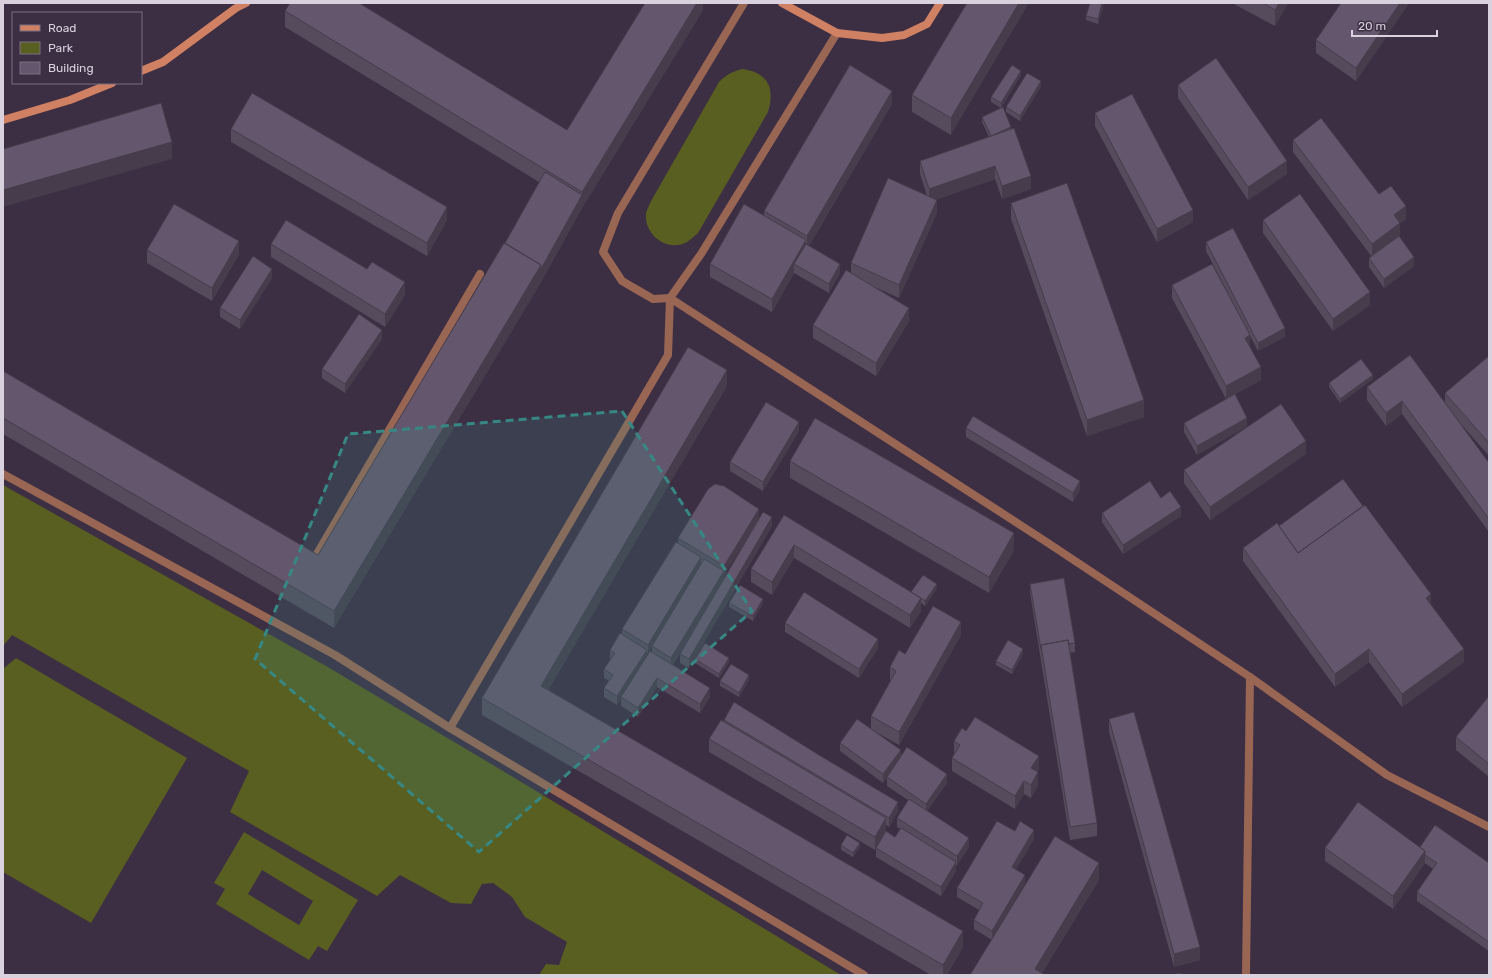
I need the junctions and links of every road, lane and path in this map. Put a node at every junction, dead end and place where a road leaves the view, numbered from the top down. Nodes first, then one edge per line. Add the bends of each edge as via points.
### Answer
1 (246, 3) edge
2 (744, 3) edge
3 (782, 3) edge
4 (940, 3) edge
5 (837, 33) junction
6 (142, 71) edge
7 (110, 84) edge
8 (3, 120) edge
9 (480, 274) dead end
10 (670, 298) junction
11 (3, 474) edge
12 (301, 551) edge
13 (1250, 677) junction
14 (450, 728) junction
15 (1489, 827) edge
16 (864, 975) edge
17 (1246, 975) edge

1 - 6 main road via 163,62
2 - 10 street via 618,213 603,252 622,281 654,299
3 - 5 main road
4 - 5 main road via 927,24 904,35 882,38
5 - 10 street via 701,254
7 - 8 main road via 70,100
9 - 12 street via 314,559
10 - 13 street
10 - 14 street via 668,355
11 - 14 street via 335,655
13 - 15 street via 1387,775
13 - 17 street
14 - 16 street

